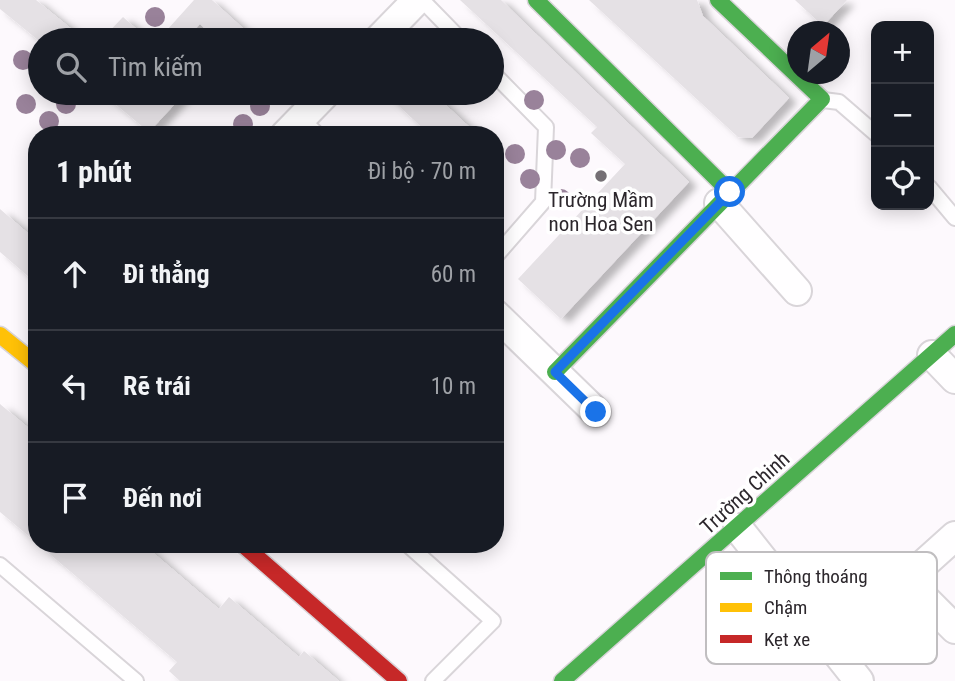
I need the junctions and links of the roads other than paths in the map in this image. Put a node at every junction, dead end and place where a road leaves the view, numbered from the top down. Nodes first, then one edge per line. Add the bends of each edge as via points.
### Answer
1 (420, 0) edge
2 (536, 0) edge
3 (718, 0) edge
4 (391, 28) edge
5 (449, 28) edge
6 (504, 84) edge
7 (822, 99) junction
8 (318, 105) edge
9 (303, 126) edge
10 (871, 130) edge
11 (934, 193) edge
12 (725, 198) junction
13 (955, 218) edge
14 (504, 247) edge
15 (797, 291) dead end
16 (504, 323) edge
17 (955, 334) edge
18 (0, 335) edge
19 (932, 355) junction
20 (28, 360) edge
21 (555, 372) junction
22 (955, 379) edge
23 (596, 412) dead end
24 (738, 528) junction
25 (955, 536) edge
26 (710, 552) edge
27 (757, 552) edge
28 (937, 552) edge
29 (252, 553) edge
30 (417, 553) edge
31 (706, 556) edge
32 (0, 565) edge
33 (937, 611) edge
34 (955, 629) edge
35 (846, 664) edge
36 (136, 681) edge
37 (399, 681) edge
38 (433, 681) edge
39 (562, 681) edge
40 (859, 681) edge

1 - 4 street
1 - 5 lane
2 - 12 street
3 - 7 street
6 - 14 lane via 546,127 543,202
7 - 10 lane via 839,102
7 - 12 street
8 - 9 street
11 - 13 lane
12 - 15 street
12 - 21 street
16 - 21 street
17 - 19 street, Trường Chinh
18 - 20 street via 11,352
19 - 22 street
19 - 24 street, Trường Chinh
21 - 23 street
24 - 26 street, Trường Chinh
24 - 27 street
25 - 28 street
29 - 37 street
30 - 38 lane via 493,621
31 - 39 street, Trường Chinh
32 - 36 lane
33 - 34 street
35 - 40 street

